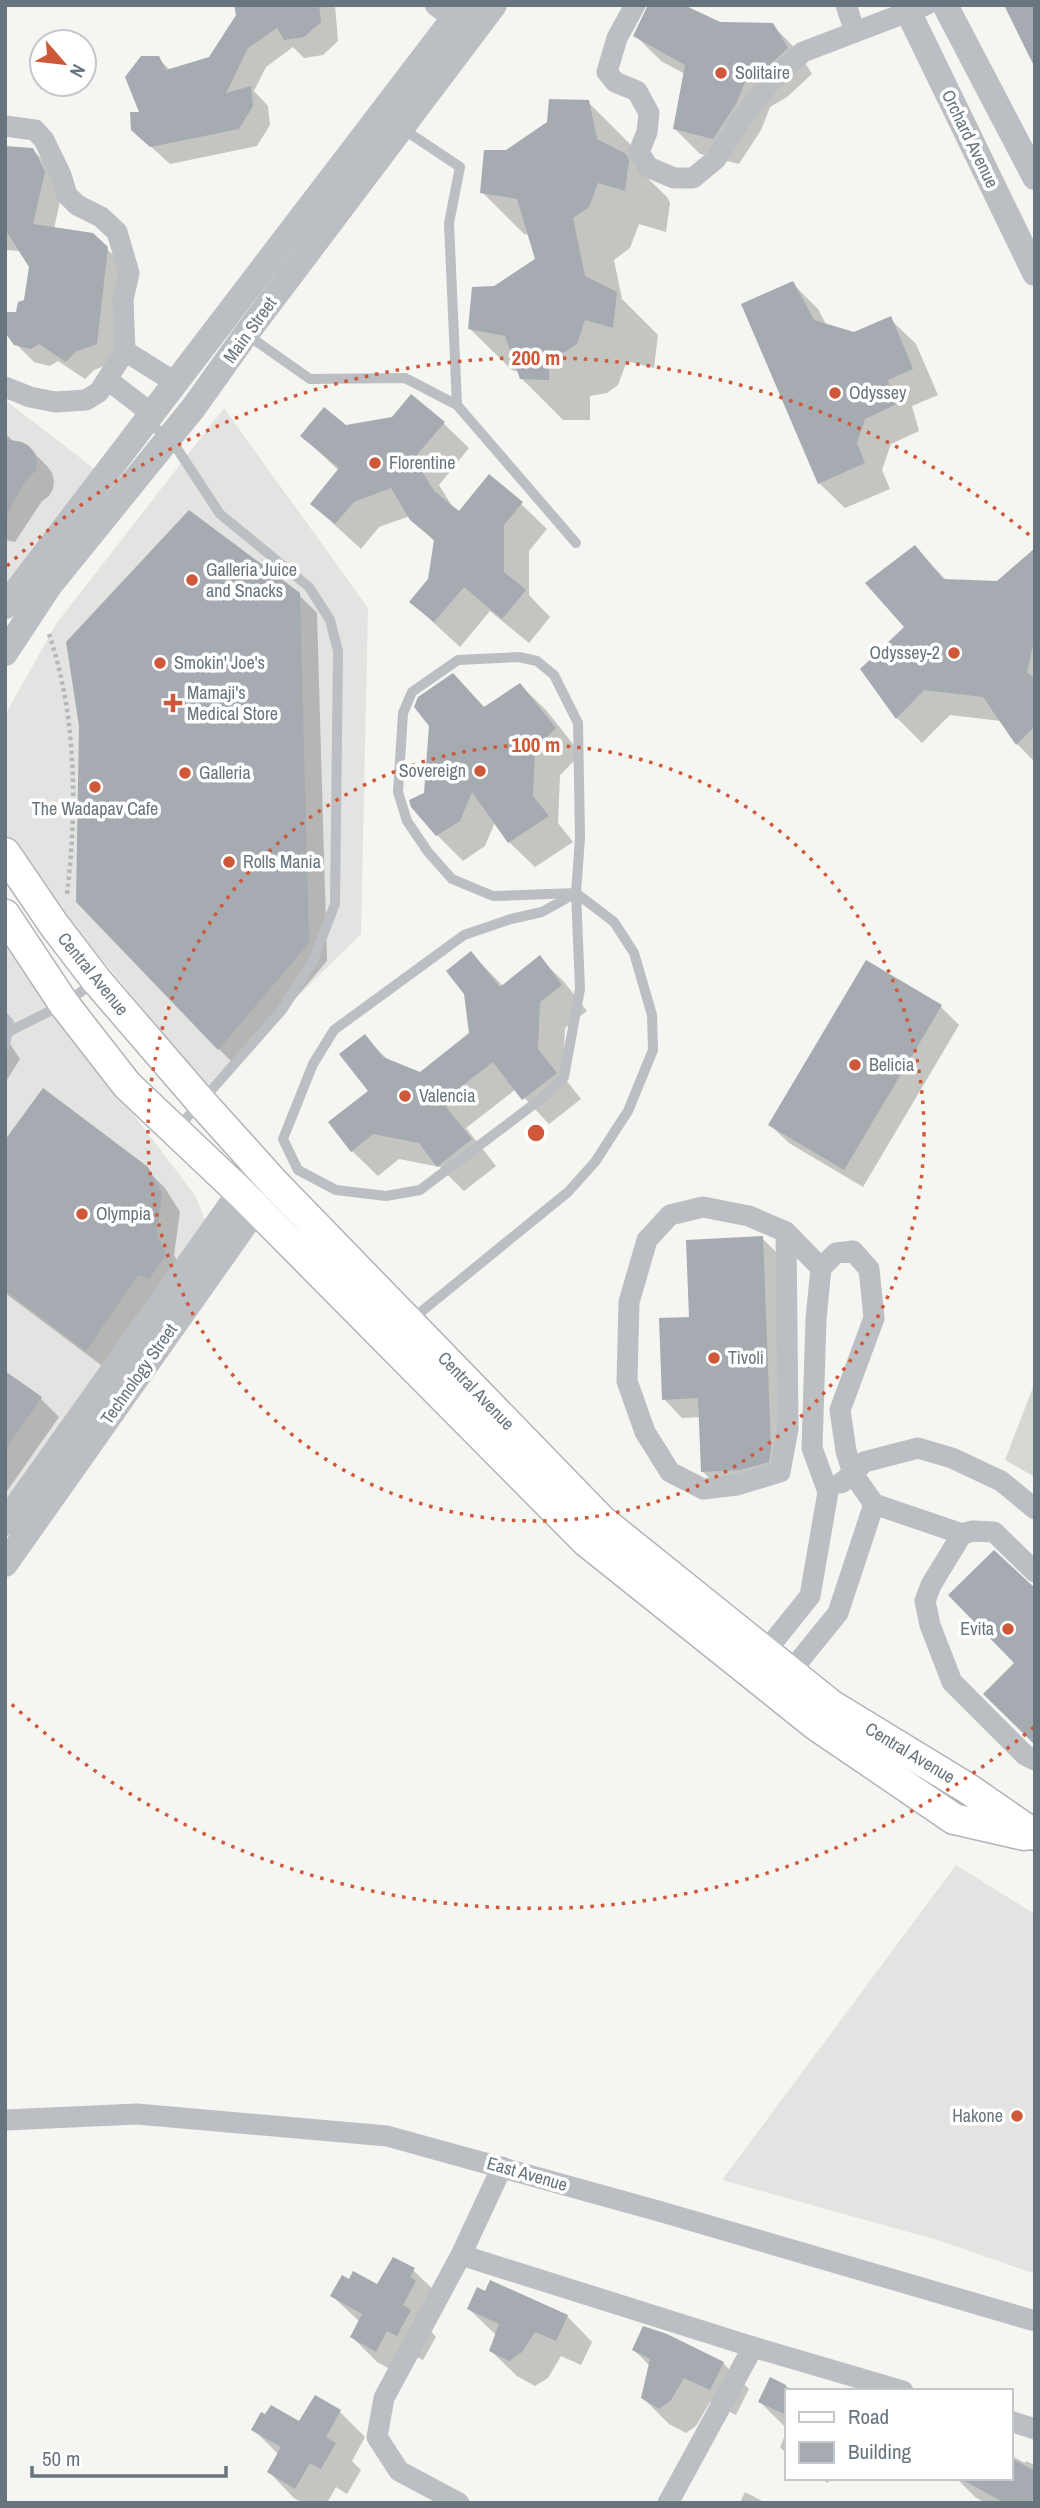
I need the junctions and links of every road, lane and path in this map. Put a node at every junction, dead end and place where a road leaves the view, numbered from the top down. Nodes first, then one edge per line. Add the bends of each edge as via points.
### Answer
1 (494, 5) edge
2 (635, 5) edge
3 (845, 5) edge
4 (946, 5) edge
5 (913, 7) edge
6 (451, 10) edge
7 (855, 32) junction
8 (392, 119) junction
9 (5, 126) edge
10 (1035, 177) edge
11 (1035, 273) edge
12 (235, 327) junction
13 (125, 351) junction
14 (108, 380) junction
15 (176, 383) junction
16 (5, 387) edge
17 (457, 405) junction
18 (149, 418) junction
19 (170, 438) junction
20 (576, 543) dead end
21 (31, 593) junction
22 (5, 606) edge
23 (5, 653) edge
24 (5, 853) edge
25 (576, 893) junction
26 (5, 915) edge
27 (54, 925) junction
28 (26, 947) junction
29 (97, 981) junction
30 (64, 1004) junction
31 (5, 1018) edge
32 (8, 1032) junction
33 (5, 1046) edge
34 (202, 1103) junction
35 (175, 1131) junction
36 (266, 1175) junction
37 (248, 1200) junction
38 (786, 1232) junction
39 (821, 1268) junction
40 (408, 1322) junction
41 (81, 1436) junction
42 (853, 1474) junction
43 (828, 1492) junction
44 (874, 1504) junction
45 (1035, 1509) edge
46 (5, 1523) edge
47 (962, 1534) junction
48 (5, 1564) edge
49 (1035, 1572) edge
50 (805, 1604) junction
51 (831, 1623) junction
52 (757, 1661) junction
53 (782, 1682) junction
54 (1035, 1760) edge
55 (1035, 1836) edge
56 (5, 2120) edge
57 (502, 2167) junction
58 (461, 2255) junction
59 (1035, 2321) edge
60 (753, 2347) junction
61 (897, 2389) edge
62 (1012, 2422) edge
63 (1035, 2428) edge
64 (459, 2503) edge
65 (668, 2503) edge

1 - 8 street, Main Street
2 - 7 street via 617,38 607,72 615,82 637,91 649,113 639,152 648,167 674,178 693,178 716,159 771,81 803,52
3 - 7 street
4 - 10 street
5 - 7 street
5 - 11 street, Orchard Avenue
6 - 8 street, Main Street
8 - 12 street, Main Street
8 - 17 lane via 460,167 449,223
9 - 13 street via 35,130 44,140 67,195 117,232 129,274 124,300
12 - 15 street, Main Street
12 - 17 lane via 310,379 405,377
12 - 19 street, Main Street
13 - 14 street
13 - 15 street
14 - 16 street via 86,400 55,402
14 - 18 street
15 - 18 street, Main Street
17 - 20 lane
18 - 19 lane
18 - 21 street, Main Street
19 - 21 street, Main Street via 49,586
19 - 34 lane via 220,514 309,587 330,620 338,651 335,904 313,961 282,1010
21 - 22 street, Main Street
21 - 23 street, Main Street
21 - 27 path via 60,667 72,741 67,895
24 - 27 main road, Central Avenue
25 - 25 lane via 578,723 554,675 537,661 519,657 458,660 412,692 403,713 398,792 407,821 452,879 493,896
25 - 25 lane via 580,989 564,1077 546,1095 420,1190 386,1196 336,1190 298,1170 283,1139 313,1064 334,1030 464,935 542,912
25 - 40 lane via 614,922 634,953 652,1015 653,1050 628,1111 595,1162 568,1192
26 - 28 main road, Central Avenue
27 - 28 main road
27 - 29 main road, Central Avenue
28 - 30 main road, Central Avenue
29 - 30 lane
29 - 34 main road, Central Avenue
30 - 32 lane
30 - 35 main road, Central Avenue via 127,1085
31 - 32 lane
32 - 33 lane
34 - 35 lane
34 - 36 main road, Central Avenue
35 - 37 main road, Central Avenue
36 - 37 street, Technology Street
36 - 40 main road, Central Avenue
37 - 41 street, Technology Street
37 - 52 main road, Central Avenue via 586,1541
38 - 38 street via 749,1216 703,1207 670,1215 646,1240 629,1302 626,1381 646,1432 670,1472 703,1489 780,1472 788,1429
38 - 39 street
39 - 42 street via 836,1253 853,1251 869,1269 874,1318 840,1410
39 - 43 street via 813,1448
40 - 52 main road, Central Avenue via 601,1520
41 - 46 street
41 - 48 street, Technology Street
42 - 43 street
42 - 44 street
42 - 45 street via 864,1462 918,1448 1001,1481
43 - 50 street
44 - 47 street
44 - 51 street
47 - 49 street via 994,1531
47 - 54 street via 925,1601 930,1625 951,1682
50 - 51 street
50 - 52 street
51 - 53 street
52 - 53 main road, Central Avenue
53 - 55 main road, Central Avenue via 831,1705 967,1788
56 - 57 street, East Avenue via 138,2114 387,2136
57 - 58 street
57 - 59 street, East Avenue
58 - 60 street
58 - 64 street via 384,2398 377,2437 399,2471
60 - 61 street
60 - 65 street
62 - 63 street

